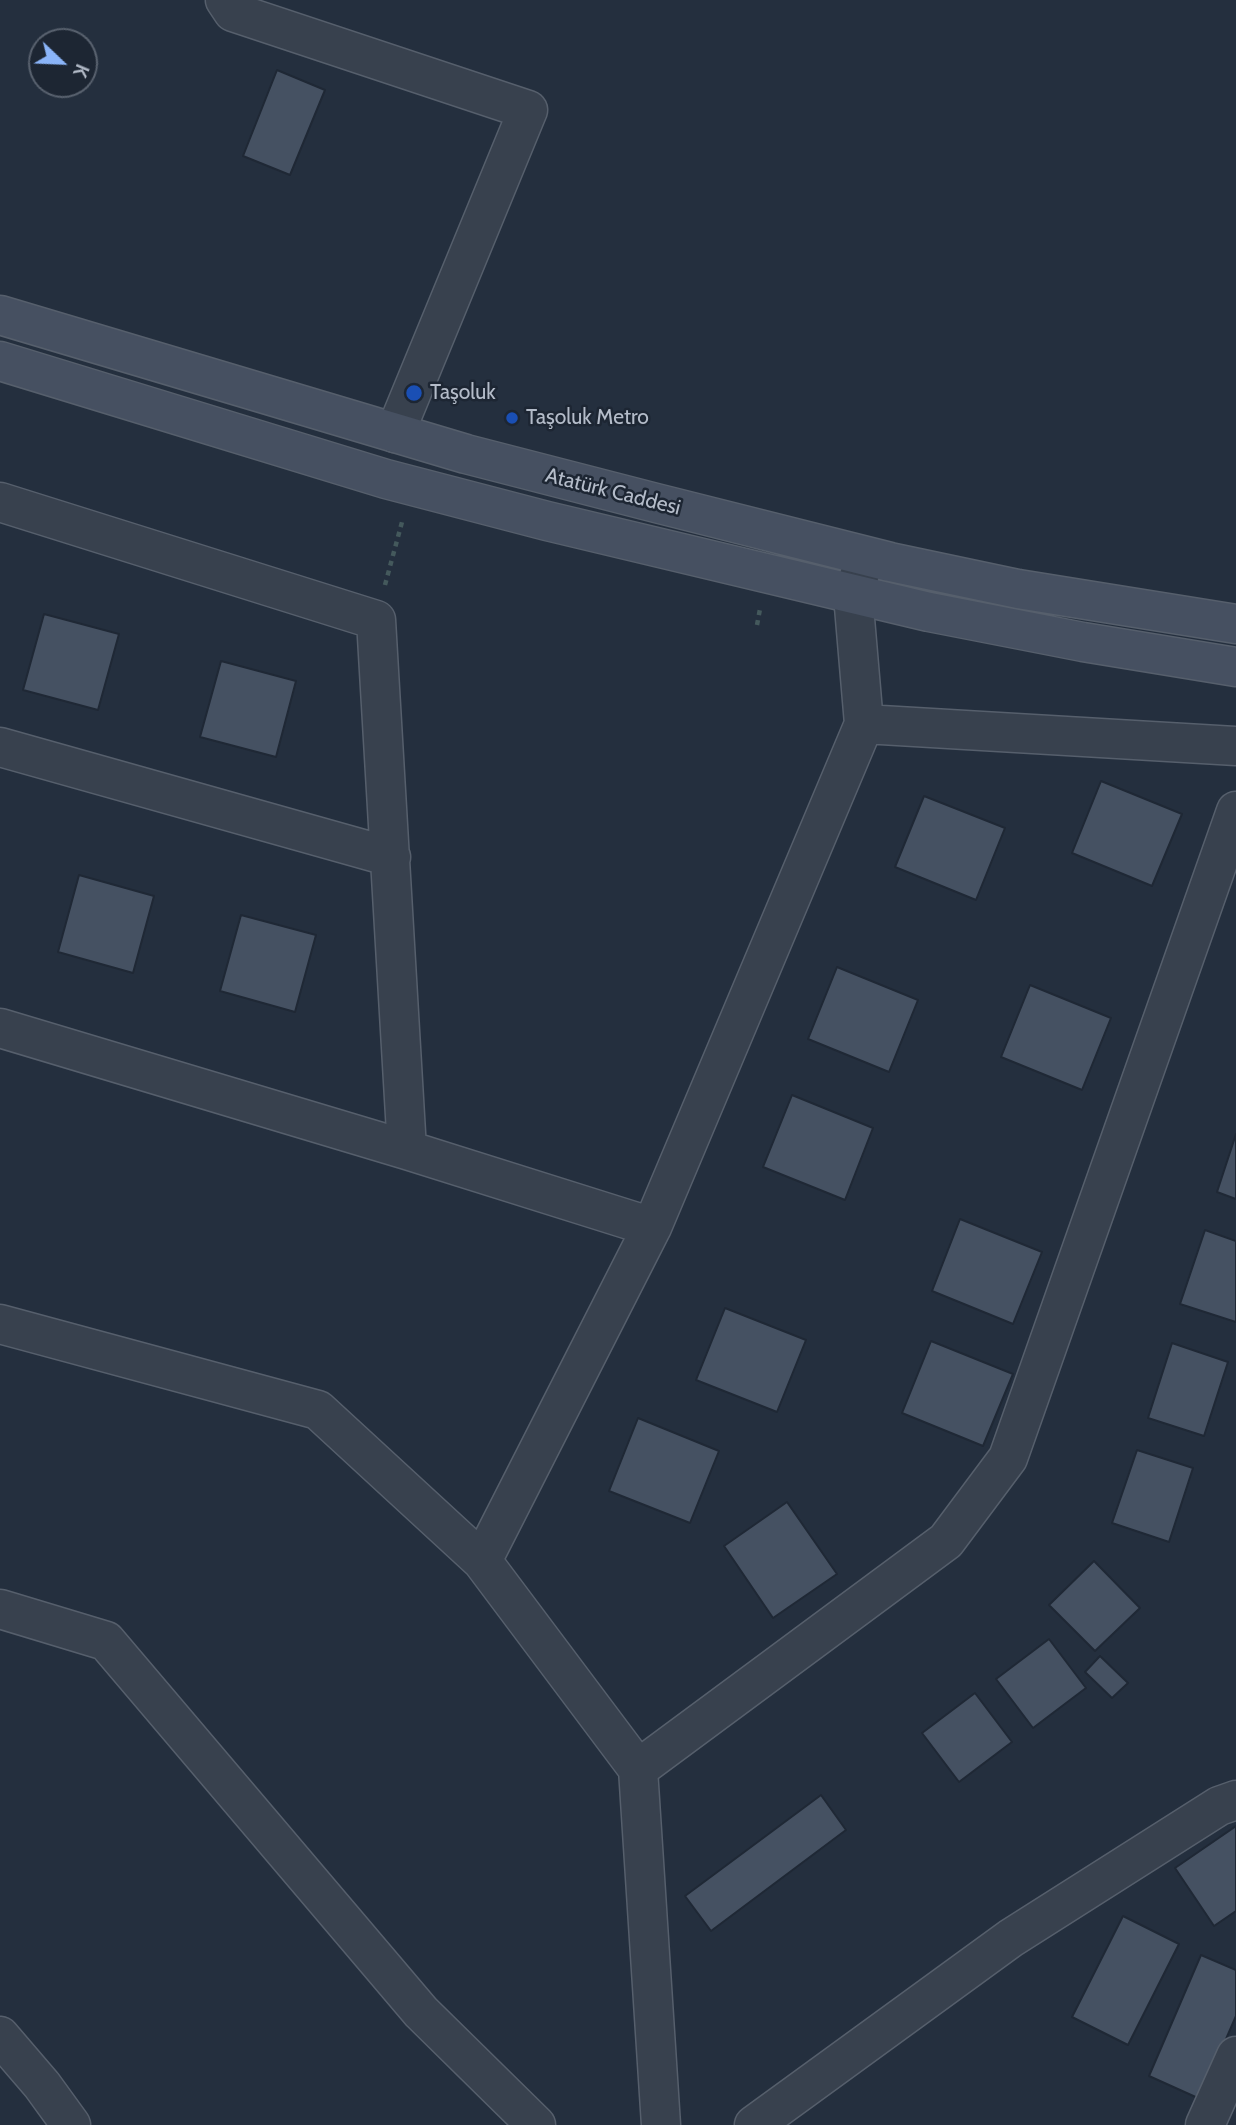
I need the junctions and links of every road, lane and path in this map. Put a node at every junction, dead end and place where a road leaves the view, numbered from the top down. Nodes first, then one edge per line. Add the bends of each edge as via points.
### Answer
1 (225, 0) edge
2 (0, 315) edge
3 (0, 361) edge
4 (395, 433) junction
5 (411, 486) junction
6 (0, 502) edge
7 (866, 555) junction
8 (853, 595) junction
9 (376, 620) junction
10 (1236, 624) edge
11 (1236, 667) edge
12 (864, 723) junction
13 (1236, 746) edge
14 (0, 747) edge
15 (1236, 811) edge
16 (391, 857) junction
17 (0, 1028) edge
18 (407, 1150) junction
19 (652, 1227) junction
20 (0, 1324) edge
21 (482, 1561) junction
22 (0, 1609) edge
23 (638, 1769) junction
24 (1236, 1800) edge
25 (0, 2036) edge
26 (1236, 2056) edge
27 (71, 2125) edge
28 (536, 2125) edge
29 (661, 2125) edge
30 (754, 2125) edge
31 (1205, 2125) edge

1 - 4 street via 233,12 528,110
2 - 4 main road, Atatürk Caddesi
3 - 5 main road
4 - 7 main road, Atatürk Caddesi
5 - 8 main road
5 - 9 path
6 - 9 street
7 - 8 street
7 - 10 main road, Atatürk Caddesi via 1018,589
8 - 11 main road via 1083,642
8 - 12 street
9 - 16 street
12 - 13 street
12 - 19 street
14 - 16 street
15 - 23 street via 1008,1458 946,1541
16 - 18 street
17 - 18 street
18 - 19 street
19 - 21 street
20 - 21 street via 318,1410
21 - 23 street
22 - 28 street via 106,1641 421,2012
23 - 29 street
24 - 30 street via 1219,1806 1011,1938
25 - 27 street
26 - 31 street

